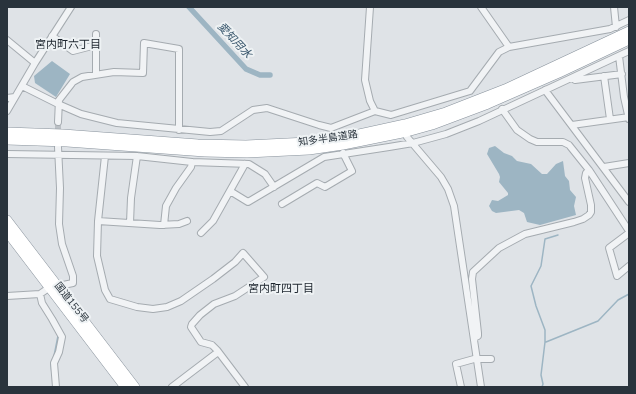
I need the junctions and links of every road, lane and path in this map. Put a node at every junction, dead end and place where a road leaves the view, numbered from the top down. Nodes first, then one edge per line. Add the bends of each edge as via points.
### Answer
1 (71, 7) edge
2 (370, 7) edge
3 (482, 7) edge
4 (614, 7) edge
5 (629, 20) edge
6 (616, 27) junction
7 (629, 31) edge
8 (96, 34) dead end
9 (52, 36) junction
10 (7, 40) edge
11 (629, 40) edge
12 (96, 45) junction
13 (509, 47) junction
14 (629, 51) edge
15 (619, 56) junction
16 (35, 63) junction
17 (629, 72) edge
18 (96, 74) junction
19 (622, 74) junction
20 (604, 76) junction
21 (572, 78) junction
22 (22, 86) junction
23 (546, 90) junction
24 (15, 97) junction
25 (7, 98) edge
26 (58, 104) junction
27 (502, 109) junction
28 (7, 111) edge
29 (375, 111) junction
30 (477, 114) dead end
31 (391, 115) junction
32 (629, 118) edge
33 (610, 120) junction
34 (394, 121) dead end
35 (479, 121) junction
36 (58, 122) tunnel mouth
37 (572, 125) junction
38 (179, 130) junction
39 (7, 132) edge
40 (407, 137) dead end
41 (7, 140) edge
42 (413, 143) junction
43 (58, 147) tunnel mouth
44 (343, 153) junction
45 (7, 154) edge
46 (57, 155) junction
47 (105, 156) junction
48 (137, 156) junction
49 (192, 162) junction
50 (629, 163) edge
51 (245, 164) junction
52 (604, 167) junction
53 (589, 170) junction
54 (274, 187) junction
55 (230, 191) junction
56 (629, 202) edge
57 (282, 204) dead end
58 (7, 220) edge
59 (98, 221) junction
60 (187, 221) dead end
61 (130, 223) junction
62 (164, 225) junction
63 (7, 232) edge
64 (629, 232) edge
65 (201, 233) dead end
66 (629, 266) edge
67 (54, 287) junction
68 (40, 294) junction
69 (7, 296) edge
70 (474, 338) junction
71 (218, 352) junction
72 (477, 359) junction
73 (491, 359) dead end
74 (56, 387) edge
75 (125, 387) edge
76 (135, 387) edge
77 (172, 387) edge
78 (245, 387) edge
79 (461, 387) edge
80 (481, 387) edge

1 - 9 street
2 - 29 street via 365,80
3 - 13 street
4 - 6 street
5 - 6 street
6 - 13 street
7 - 39 highway, 知多半島道路 via 505,89 446,112 341,138 246,145
8 - 12 street
9 - 12 street via 73,51
9 - 16 street
10 - 16 street
11 - 41 highway, 知多半島道路 via 488,104 432,125 343,145 309,150 247,153
12 - 18 street
13 - 31 street via 500,52 469,94
14 - 15 street
15 - 19 street
15 - 21 street
16 - 22 street
17 - 19 street
18 - 26 street via 73,82
18 - 38 street via 143,74 144,42 179,49
19 - 20 street
19 - 32 street
20 - 21 street via 575,80
20 - 33 street
21 - 23 street
22 - 24 street
22 - 26 street
23 - 27 street
23 - 37 street
24 - 25 street
24 - 28 street
26 - 36 street
26 - 38 street via 89,117
27 - 35 street
27 - 53 street via 517,130 530,139 570,145
29 - 31 street
29 - 38 street via 331,128 260,108 221,131
30 - 35 street
31 - 34 street
32 - 33 street
33 - 37 street
35 - 42 street
37 - 52 street
40 - 42 street
42 - 44 street
42 - 70 street via 441,177 454,206
43 - 46 street
44 - 54 street via 324,156
44 - 57 street via 352,171 325,187 317,183
45 - 46 street
46 - 47 street
46 - 67 street via 60,188 59,224 73,283
47 - 48 street
47 - 59 street
48 - 49 street
48 - 61 street
49 - 51 street
49 - 62 street via 166,206
50 - 52 street
51 - 54 street via 265,174
51 - 55 street
52 - 56 street
53 - 64 street
53 - 70 street via 585,178 591,212 589,215 574,222 525,234 499,248 473,272 478,333
54 - 55 street via 248,202
55 - 65 street via 213,220
58 - 67 highway, 国道155号
59 - 61 street
59 - 71 street via 97,256 105,290 110,299 132,306 153,309 168,307 181,301 235,262 243,253 264,277 235,296 214,304 200,315 191,327 201,342 212,346
60 - 62 street
61 - 62 street
63 - 67 highway, 国道155号
64 - 66 street via 609,248 617,276
67 - 68 street
67 - 75 highway, 国道155号
67 - 76 highway, 国道155号
68 - 69 street
68 - 74 street via 47,313 62,337 54,363
70 - 72 street
71 - 77 street
71 - 78 street
72 - 73 street
72 - 79 street via 456,364
72 - 80 street

